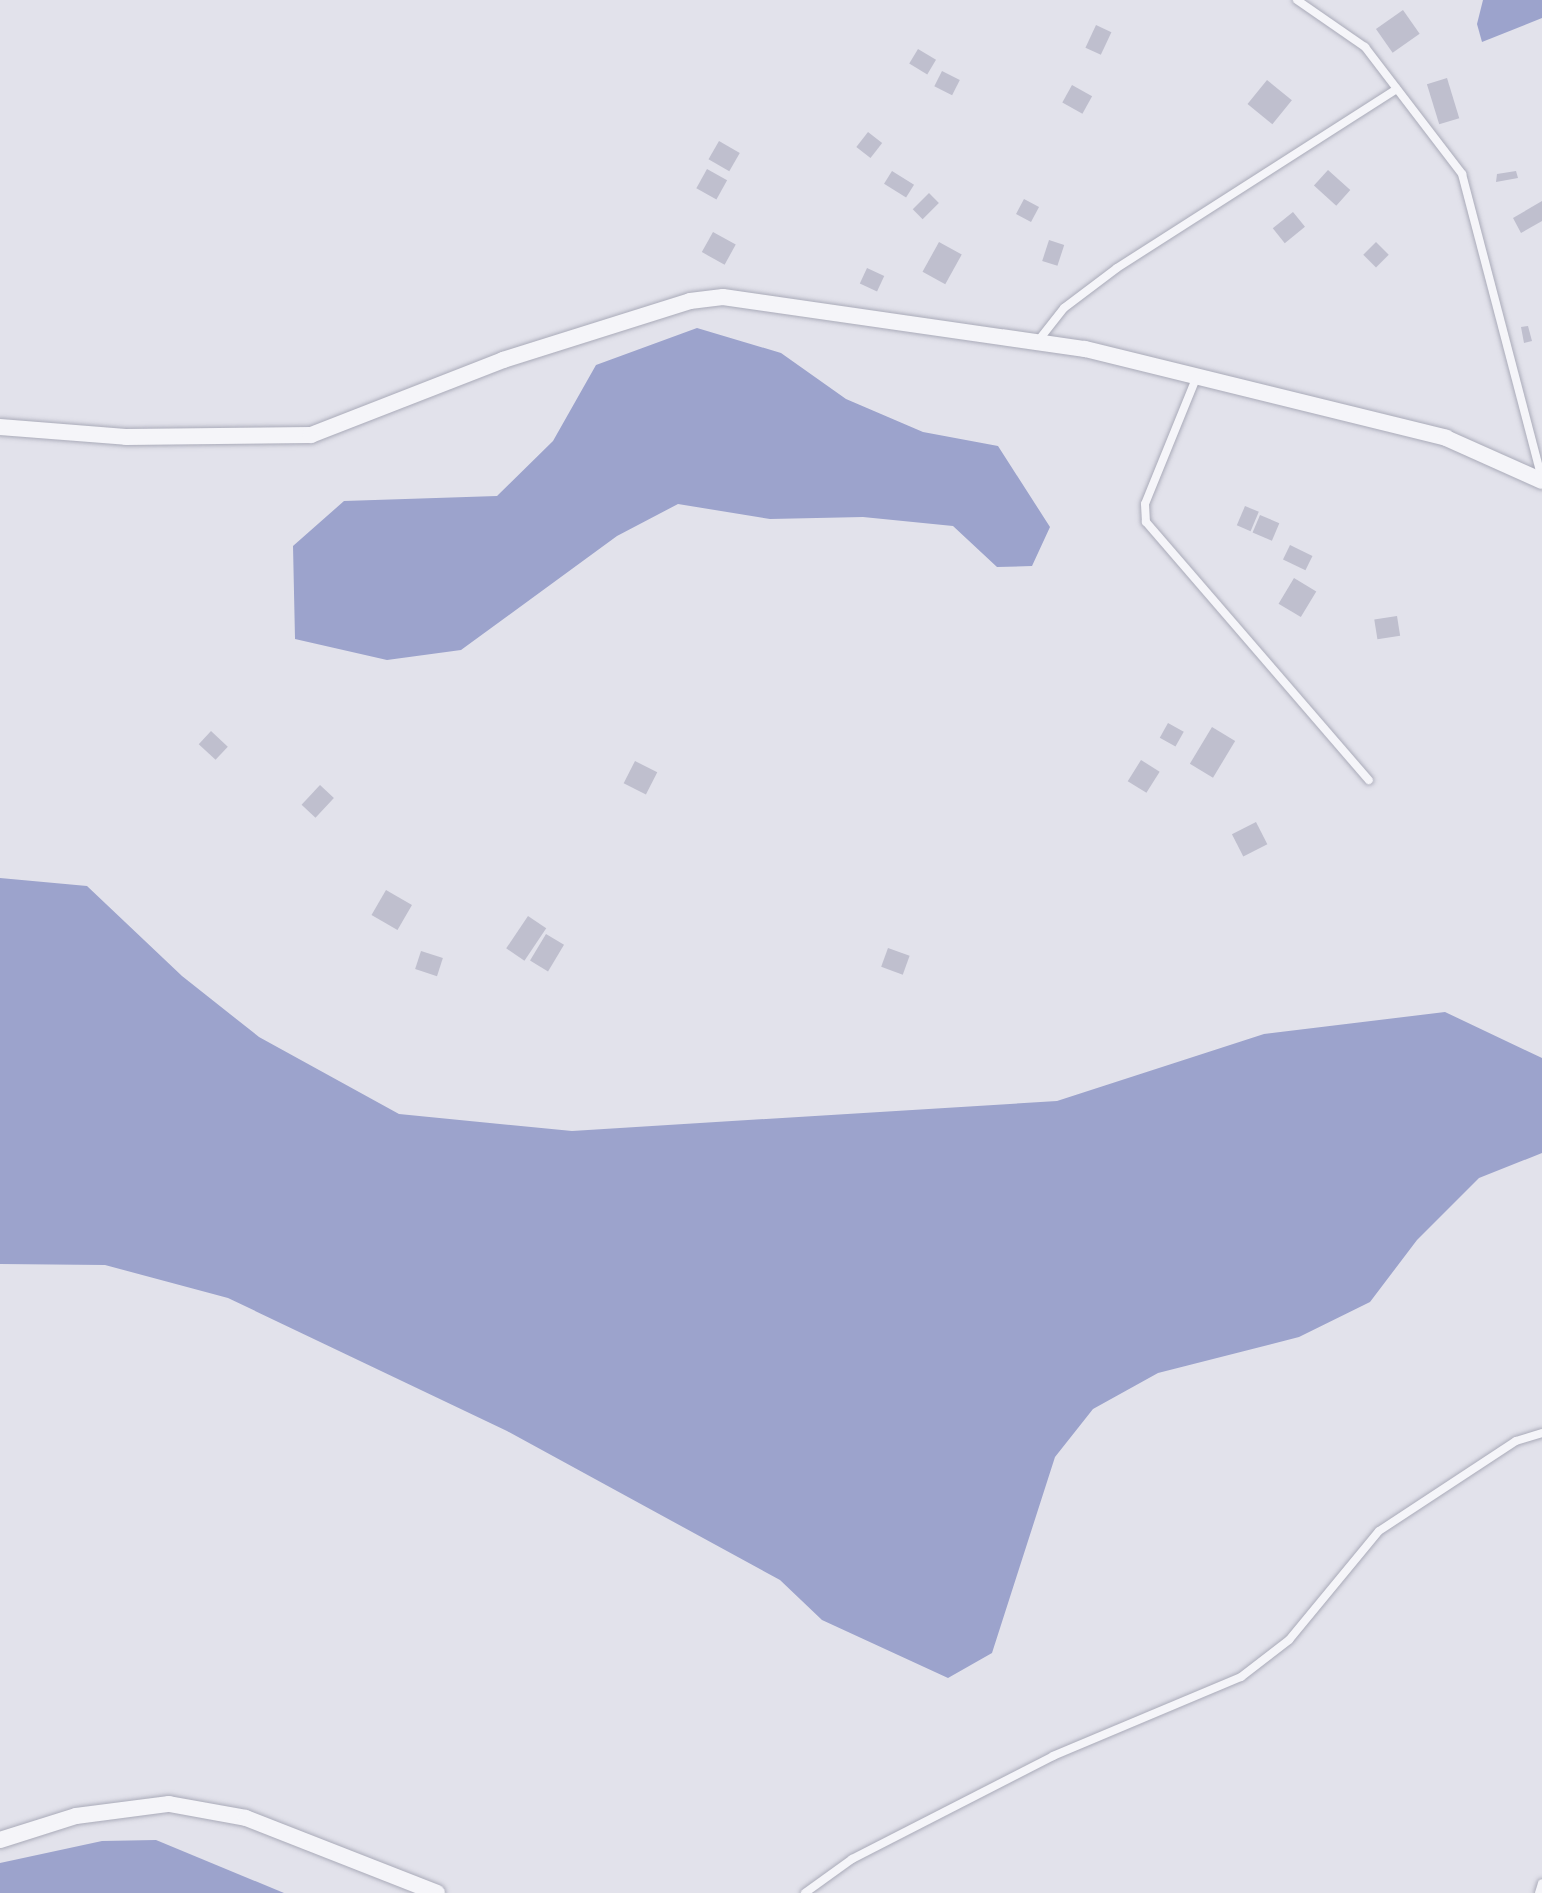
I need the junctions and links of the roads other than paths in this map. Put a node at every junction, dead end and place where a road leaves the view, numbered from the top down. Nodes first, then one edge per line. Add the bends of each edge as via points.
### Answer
1 (1297, 0) edge
2 (1397, 89) junction
3 (1038, 341) junction
4 (1196, 376) junction
5 (0, 427) edge
6 (1542, 479) edge
7 (1369, 780) dead end
8 (1542, 1433) edge
9 (0, 1840) edge
10 (1542, 1883) edge
11 (436, 1893) edge
12 (805, 1893) edge
13 (1539, 1893) edge

1 - 2 lane via 1348,31
2 - 3 lane via 1117,268 1064,308
2 - 6 lane via 1451,156 1469,194
3 - 4 street
3 - 5 street via 723,297 690,301 503,360 311,435 139,437
4 - 6 street via 1446,438
4 - 7 lane via 1145,504 1146,522
8 - 12 lane via 1516,1441 1379,1531 1289,1640 1241,1677 1054,1756 852,1859
9 - 11 street via 76,1816 169,1804 246,1818
10 - 13 lane

